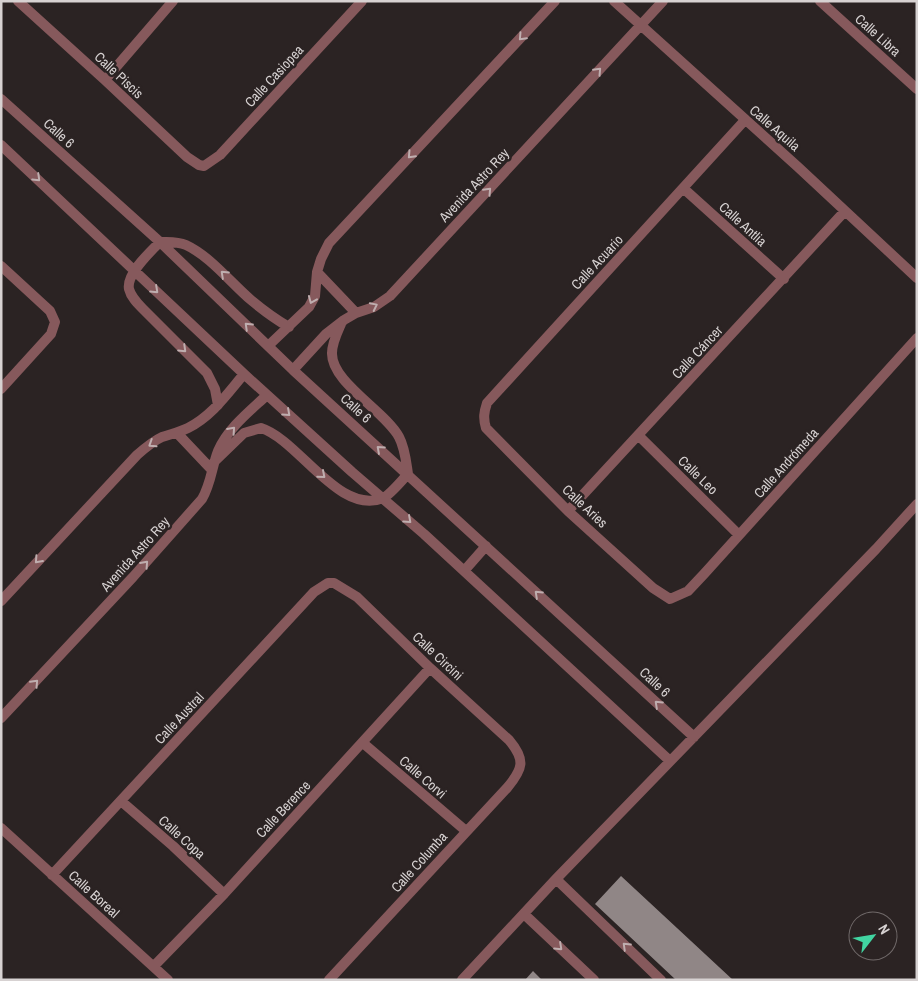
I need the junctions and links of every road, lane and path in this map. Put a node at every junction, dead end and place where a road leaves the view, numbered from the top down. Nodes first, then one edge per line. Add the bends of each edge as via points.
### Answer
1 (18, 1) edge
2 (362, 1) edge
3 (555, 1) edge
4 (614, 1) edge
5 (662, 1) edge
6 (820, 1) edge
7 (168, 3) edge
8 (640, 26) junction
9 (106, 80) junction
10 (917, 89) edge
11 (1, 99) edge
12 (745, 120) junction
13 (1, 145) edge
14 (204, 166) joint
15 (684, 188) junction
16 (846, 211) junction
17 (160, 242) junction
18 (1, 266) edge
19 (134, 271) junction
20 (317, 272) junction
21 (917, 278) edge
22 (784, 279) junction
23 (356, 313) junction
24 (344, 320) junction
25 (289, 327) junction
26 (917, 338) edge
27 (268, 346) junction
28 (293, 370) junction
29 (244, 374) junction
30 (1, 389) edge
31 (267, 395) junction
32 (218, 405) junction
33 (486, 428) joint
34 (177, 433) junction
35 (638, 436) junction
36 (213, 466) junction
37 (408, 474) junction
38 (384, 498) junction
39 (917, 504) edge
40 (568, 511) junction
41 (739, 535) junction
42 (486, 546) junction
43 (464, 571) junction
44 (328, 583) joint
45 (670, 599) joint
46 (1, 601) edge
47 (430, 668) junction
48 (1, 718) edge
49 (694, 737) junction
50 (363, 743) junction
51 (521, 759) joint
52 (670, 761) junction
53 (121, 801) junction
54 (1, 828) edge
55 (466, 831) junction
56 (52, 875) junction
57 (556, 879) junction
58 (224, 894) junction
59 (524, 914) junction
60 (154, 966) junction
61 (168, 980) edge
62 (329, 980) edge
63 (462, 980) edge
64 (594, 980) edge
65 (661, 980) edge

1 - 9 street, Calle Piscis
2 - 14 street, Calle Casiopea via 220,155
3 -> 20 street via 329,242
4 - 8 street, Calle Aquila
5 - 8 street, Avenida Astro Rey
6 - 10 street, Calle Libra
7 - 9 street
8 - 12 street, Calle Aquila
23 -> 8 street, Avenida Astro Rey via 374,307 390,296
9 - 14 street, Calle Piscis via 187,158
11 - 17 street, Calle 6
12 - 15 street, Calle Acuario
12 - 16 street, Calle Aquila
13 -> 19 street
15 - 22 street, Calle Antlia
15 - 33 street, Calle Acuario via 487,403 484,413
16 - 21 street, Calle Aquila
16 - 22 street, Calle Cáncer
17 - 19 street
25 -> 17 street via 273,318 187,245
27 -> 17 street, Calle 6
18 - 30 street via 50,311 55,322 51,334
19 -> 29 street
19 -> 32 street via 129,282 134,299 207,373
20 - 23 street
20 -> 25 street via 315,296
22 - 35 street, Calle Cáncer
23 - 24 street, Avenida Astro Rey
24 - 28 street, Avenida Astro Rey via 326,334
24 - 37 street via 333,342 331,355 336,368 398,435 406,456
25 - 27 street
26 - 41 street, Calle Andrómeda
27 - 28 street, Calle 6
37 -> 28 street, Calle 6
29 - 31 street
29 - 32 street
36 -> 31 street, Avenida Astro Rey via 228,435
31 -> 38 street
32 - 34 street via 189,428
33 - 40 street, Calle Aries
34 - 36 street
34 -> 46 street via 162,437 136,455
35 - 40 street, Calle Cáncer
35 - 41 street, Calle Leo
36 -> 38 street via 244,434 260,428 281,438 346,494 362,500
48 -> 36 street, Avenida Astro Rey via 190,513 207,491
37 - 38 street
37 - 42 street, Calle 6
38 -> 43 street
39 - 49 street
40 - 45 street, Calle Aries via 652,588
41 - 45 street, Calle Andrómeda via 688,591
42 - 43 street
49 -> 42 street, Calle 6
43 - 52 street
44 - 47 street, Calle Circini via 341,586 357,597
44 - 53 street, Calle Austral via 314,592
47 - 50 street, Calle Berence
47 - 51 street, Calle Circini via 509,740
49 - 52 street
50 - 55 street, Calle Corvi
50 - 58 street, Calle Berence
51 - 55 street, Calle Columba via 518,776
52 - 57 street
53 - 56 street, Calle Austral
53 - 58 street, Calle Copa
54 - 56 street, Calle Boreal
55 - 62 street, Calle Columba
56 - 60 street, Calle Boreal
57 - 59 street
65 -> 57 street
58 - 60 street, Calle Berence
59 - 63 street
59 -> 64 street
60 - 61 street, Calle Boreal

